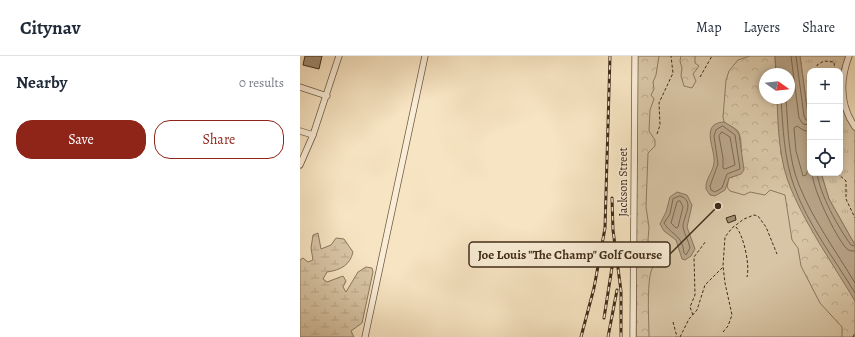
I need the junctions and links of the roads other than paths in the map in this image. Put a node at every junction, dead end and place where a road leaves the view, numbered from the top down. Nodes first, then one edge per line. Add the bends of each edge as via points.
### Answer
1 (339, 56) edge
2 (425, 56) edge
3 (635, 56) edge
4 (849, 56) edge
5 (300, 87) edge
6 (327, 96) junction
7 (855, 127) edge
8 (300, 131) edge
9 (313, 135) junction
10 (300, 165) edge
11 (365, 337) edge
12 (633, 337) edge

1 - 6 street
2 - 11 street
3 - 12 street, Jackson Street
4 - 7 street via 843,75 842,90 845,106
5 - 6 street
6 - 9 street
8 - 9 street
9 - 10 street

